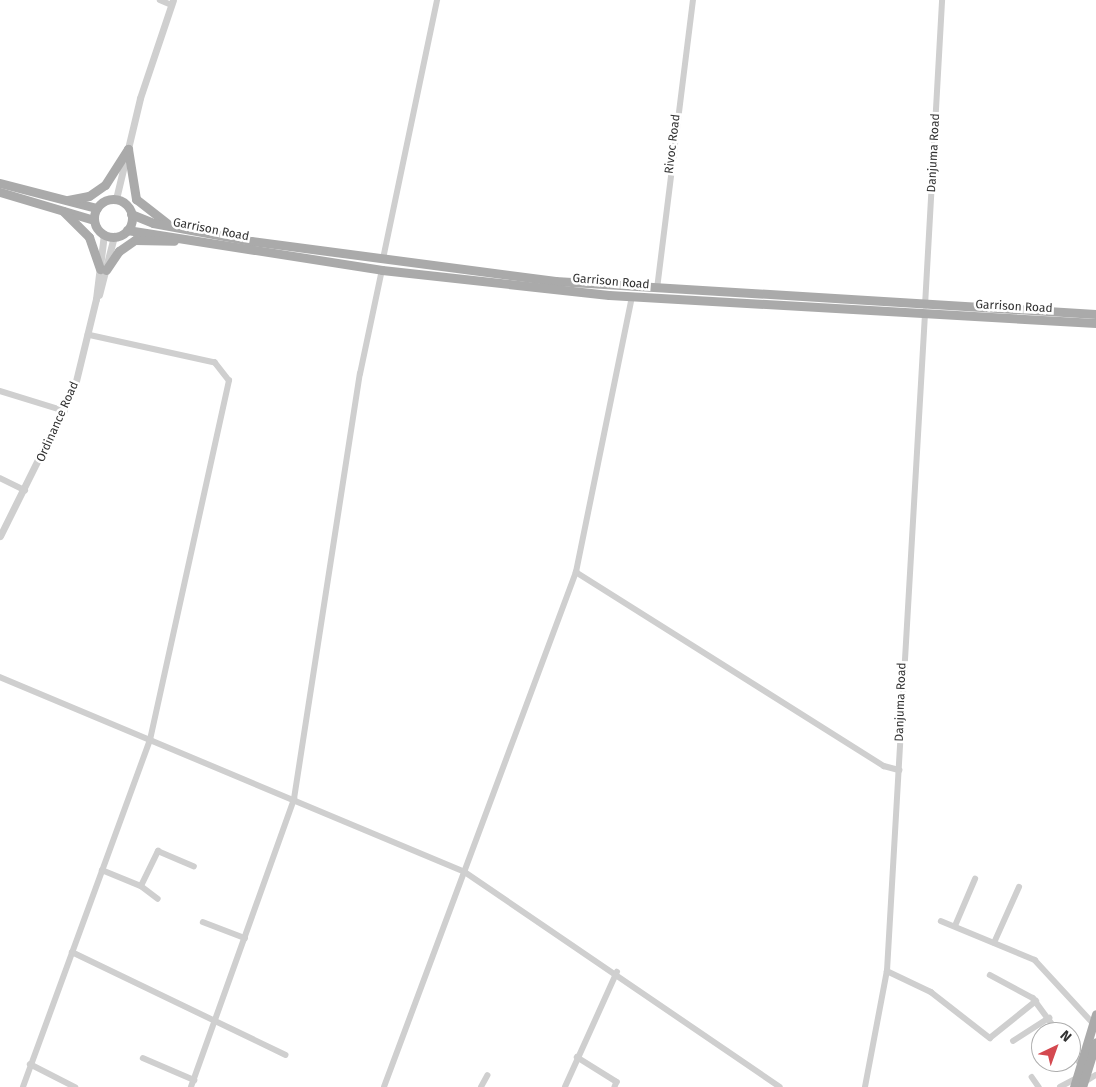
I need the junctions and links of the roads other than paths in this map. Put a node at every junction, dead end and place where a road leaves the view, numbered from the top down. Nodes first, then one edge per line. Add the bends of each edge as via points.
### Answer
1 (160, 0) edge
2 (437, 0) edge
3 (693, 0) edge
4 (942, 0) edge
5 (173, 2) edge
6 (128, 148) junction
7 (0, 182) edge
8 (0, 192) edge
9 (116, 199) junction
10 (61, 205) junction
11 (97, 208) junction
12 (131, 214) junction
13 (94, 220) junction
14 (181, 229) junction
15 (127, 230) junction
16 (104, 234) junction
17 (114, 236) junction
18 (190, 241) junction
19 (383, 259) junction
20 (103, 269) junction
21 (382, 270) junction
22 (657, 289) junction
23 (632, 297) junction
24 (925, 310) junction
25 (1096, 314) edge
26 (1096, 323) edge
27 (88, 335) junction
28 (0, 391) edge
29 (65, 411) junction
30 (0, 478) edge
31 (26, 491) junction
32 (0, 536) edge
33 (576, 572) junction
34 (0, 676) edge
35 (150, 740) junction
36 (899, 770) junction
37 (294, 799) junction
38 (194, 866) dead end
39 (102, 870) junction
40 (465, 872) junction
41 (975, 879) dead end
42 (141, 886) junction
43 (1019, 887) dead end
44 (158, 899) dead end
45 (941, 921) dead end
46 (203, 922) dead end
47 (955, 926) junction
48 (245, 938) junction
49 (994, 943) junction
50 (72, 952) junction
51 (887, 971) junction
52 (617, 972) junction
53 (990, 975) dead end
54 (1036, 1001) junction
55 (1049, 1018) junction
56 (1095, 1019) edge
57 (215, 1022) junction
58 (1052, 1022) edge
59 (1013, 1041) dead end
60 (1096, 1042) edge
61 (286, 1055) dead end
62 (577, 1057) junction
63 (143, 1058) dead end
64 (1081, 1061) edge
65 (30, 1064) junction
66 (1096, 1075) edge
67 (487, 1076) dead end
68 (1032, 1077) dead end
69 (194, 1080) junction
70 (1079, 1084) edge
71 (23, 1087) edge
72 (74, 1087) edge
73 (191, 1087) edge
74 (384, 1087) edge
75 (481, 1087) edge
76 (565, 1087) edge
77 (615, 1087) edge
78 (780, 1087) edge
79 (865, 1087) edge
80 (1038, 1087) edge
81 (1060, 1087) edge

1 - 5 street
2 - 19 street
3 - 22 street, Rivoc Road
4 - 24 street, Danjuma Road
5 - 6 street
6 - 9 street
6 - 10 main road via 106,185
6 - 14 main road via 136,199 156,217
7 - 10 main road
8 - 10 main road
9 - 11 main road
9 - 12 main road
10 - 11 main road
10 - 13 main road
10 - 20 main road via 90,237
11 - 13 main road
12 - 14 main road, Garrison Road
12 - 15 main road
13 - 16 main road
14 - 19 main road, Garrison Road
15 - 17 main road
15 - 18 main road, Garrison Road
16 - 17 main road
16 - 20 street, Ordinance Road
17 - 20 street, Ordinance Road
18 - 20 main road via 135,240 119,251
18 - 21 main road, Garrison Road
19 - 22 main road, Garrison Road
20 - 27 street, Ordinance Road
21 - 23 main road, Garrison Road
21 - 37 street via 359,384
22 - 24 main road, Garrison Road
23 - 24 main road, Garrison Road
23 - 33 street
24 - 25 main road, Garrison Road
24 - 26 main road, Garrison Road
24 - 36 street, Danjuma Road
27 - 29 street, Ordinance Road
27 - 35 street via 214,363 229,381
28 - 29 street
29 - 31 street, Ordinance Road
30 - 31 street
31 - 32 street, Ordinance Road
33 - 36 street via 876,761
33 - 40 street
34 - 35 street
35 - 37 street
35 - 39 street
36 - 51 street, Danjuma Road
37 - 40 street
37 - 48 street
38 - 42 street via 158,851
39 - 42 street
39 - 50 street
40 - 52 street
40 - 74 street
41 - 47 street
42 - 44 street
43 - 49 street
45 - 47 street
46 - 48 street
47 - 49 street
48 - 57 street
49 - 56 street via 1048,971
50 - 57 street
50 - 65 street
51 - 54 street via 932,992 990,1038
51 - 79 street, Danjuma Road
52 - 62 street
52 - 78 street
53 - 54 street
54 - 55 street
55 - 58 street
55 - 59 street
56 - 64 main road
57 - 61 street
57 - 69 street
60 - 70 main road
62 - 76 street
62 - 77 street via 617,1082
63 - 69 street
65 - 71 street
65 - 72 street
66 - 70 street
67 - 75 street
68 - 80 street
69 - 73 street
70 - 81 street

